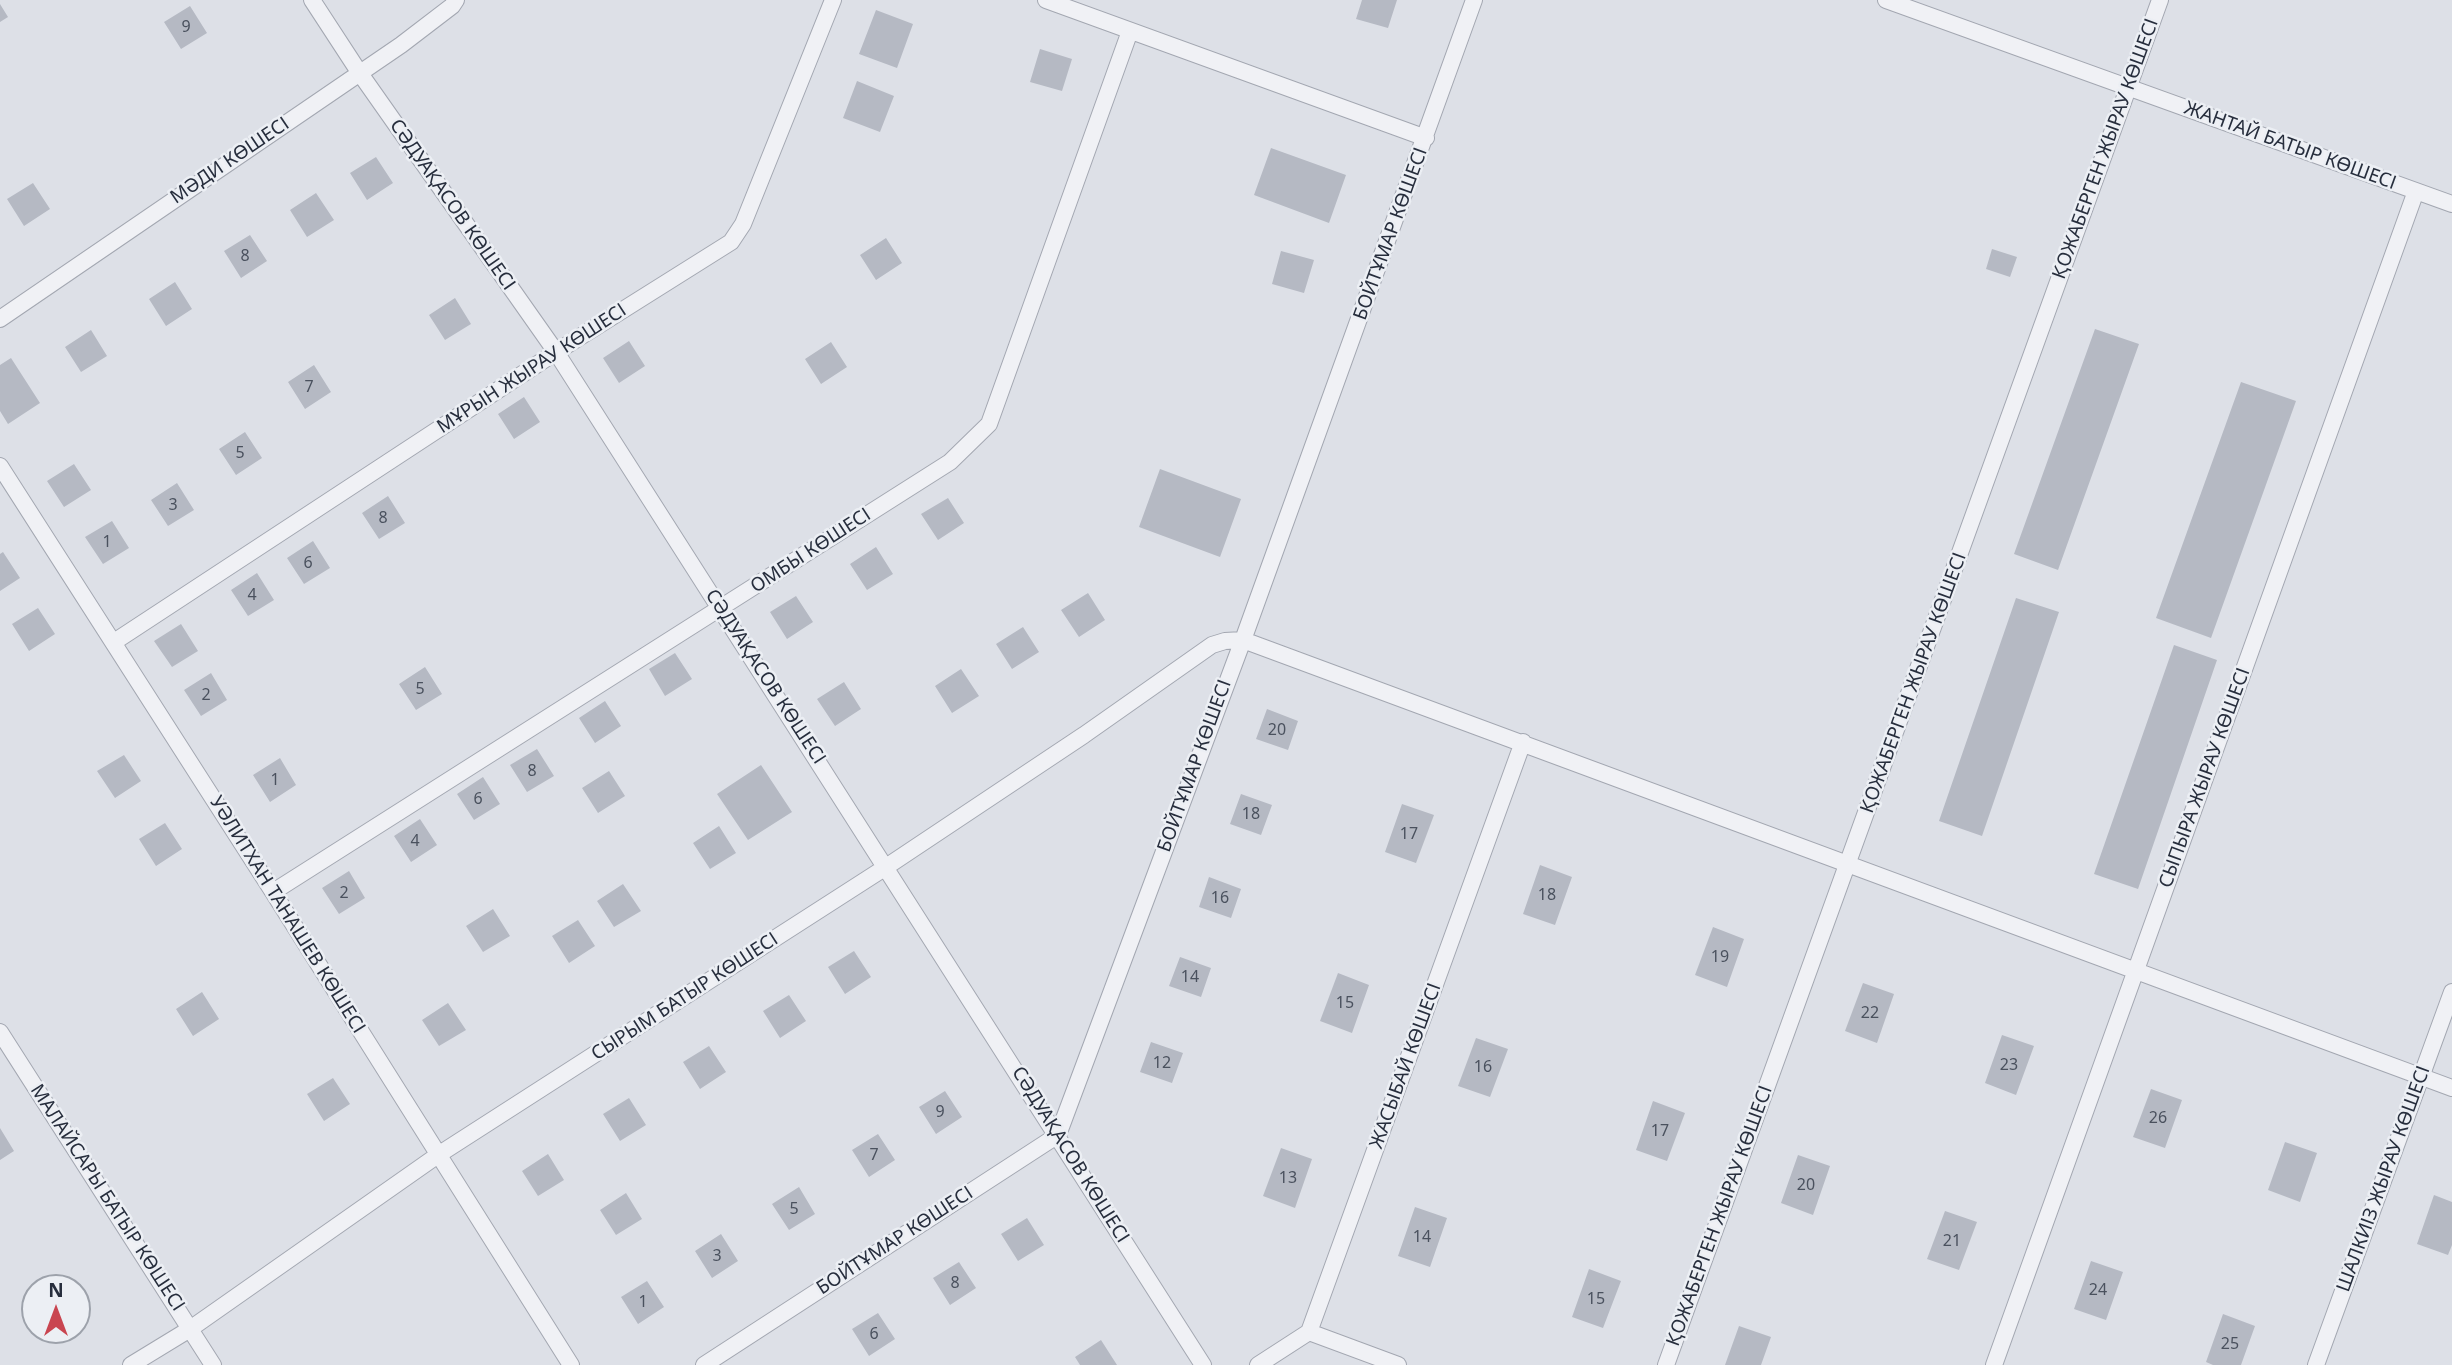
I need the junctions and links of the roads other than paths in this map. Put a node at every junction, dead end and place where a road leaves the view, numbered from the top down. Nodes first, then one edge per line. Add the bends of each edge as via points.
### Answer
1 (312, 0) edge
2 (456, 0) edge
3 (833, 0) edge
4 (1046, 0) edge
5 (1474, 0) edge
6 (1886, 0) edge
7 (2160, 0) edge
8 (1130, 31) junction
9 (359, 72) junction
10 (2128, 88) junction
11 (1426, 138) junction
12 (2416, 191) junction
13 (2452, 204) edge
14 (0, 319) edge
15 (556, 352) junction
16 (0, 466) edge
17 (721, 608) junction
18 (1242, 640) junction
19 (114, 642) junction
20 (1522, 742) junction
21 (1849, 864) junction
22 (886, 867) junction
23 (273, 892) junction
24 (2136, 971) junction
25 (2452, 992) edge
26 (0, 1032) edge
27 (2422, 1077) junction
28 (2452, 1088) edge
29 (1058, 1135) junction
30 (438, 1155) junction
31 (190, 1329) junction
32 (1309, 1332) junction
33 (131, 1365) edge
34 (213, 1365) edge
35 (571, 1365) edge
36 (704, 1365) edge
37 (1203, 1365) edge
38 (1258, 1365) edge
39 (1398, 1365) edge
40 (1666, 1365) edge
41 (1994, 1365) edge
42 (2316, 1365) edge

1 - 9 street, СӘДУАҚАСОВ КӨШЕСІ
2 - 9 street, МӘДИ КӨШЕСІ
3 - 15 street, МҰРЫН ЖЫРАУ КӨШЕСІ via 743,224 731,242
4 - 8 street
5 - 11 street, БОЙТҰМАР КӨШЕСІ
6 - 10 street, ЖАНТАЙ БАТЫР КӨШЕСІ
7 - 10 street, ҚОЖАБЕРГЕН ЖЫРАУ КӨШЕСІ
8 - 11 street
8 - 17 street, ОМБЫ КӨШЕСІ via 989,424 950,462
9 - 14 street, МӘДИ КӨШЕСІ
9 - 15 street, СӘДУАҚАСОВ КӨШЕСІ
10 - 12 street, ЖАНТАЙ БАТЫР КӨШЕСІ
10 - 21 street, ҚОЖАБЕРГЕН ЖЫРАУ КӨШЕСІ
11 - 18 street, БОЙТҰМАР КӨШЕСІ
12 - 13 street, ЖАНТАЙ БАТЫР КӨШЕСІ
12 - 24 street, СЫПЫРА ЖЫРАУ КӨШЕСІ
15 - 17 street, СӘДУАҚАСОВ КӨШЕСІ
15 - 19 street, МҰРЫН ЖЫРАУ КӨШЕСІ
16 - 19 street, УӘЛИТХАН ТАНАШЕВ КӨШЕСІ
17 - 22 street, СӘДУАҚАСОВ КӨШЕСІ
17 - 23 street, ОМБЫ КӨШЕСІ
18 - 20 street
18 - 22 street, СЫРЫМ БАТЫР КӨШЕСІ via 1212,645
18 - 29 street, БОЙТҰМАР КӨШЕСІ
19 - 23 street, УӘЛИТХАН ТАНАШЕВ КӨШЕСІ
20 - 21 street
20 - 32 street, ЖАСЫБАЙ КӨШЕСІ
21 - 24 street
21 - 40 street, ҚОЖАБЕРГЕН ЖЫРАУ КӨШЕСІ
22 - 29 street, СӘДУАҚАСОВ КӨШЕСІ
22 - 30 street, СЫРЫМ БАТЫР КӨШЕСІ
23 - 30 street, УӘЛИТХАН ТАНАШЕВ КӨШЕСІ
24 - 27 street
24 - 41 street, СЫПЫРА ЖЫРАУ КӨШЕСІ
25 - 27 street, ШАЛКИІЗ ЖЫРАУ КӨШЕСІ
26 - 31 street, МАЛАЙСАРЫ БАТЫР КӨШЕСІ
27 - 28 street
27 - 42 street, ШАЛКИІЗ ЖЫРАУ КӨШЕСІ
29 - 36 street, БОЙТҰМАР КӨШЕСІ
29 - 37 street, СӘДУАҚАСОВ КӨШЕСІ
30 - 31 street, СЫРЫМ БАТЫР КӨШЕСІ
30 - 35 street, УӘЛИТХАН ТАНАШЕВ КӨШЕСІ
31 - 33 street, СЫРЫМ БАТЫР КӨШЕСІ
31 - 34 street, МАЛАЙСАРЫ БАТЫР КӨШЕСІ
32 - 38 street
32 - 39 street

